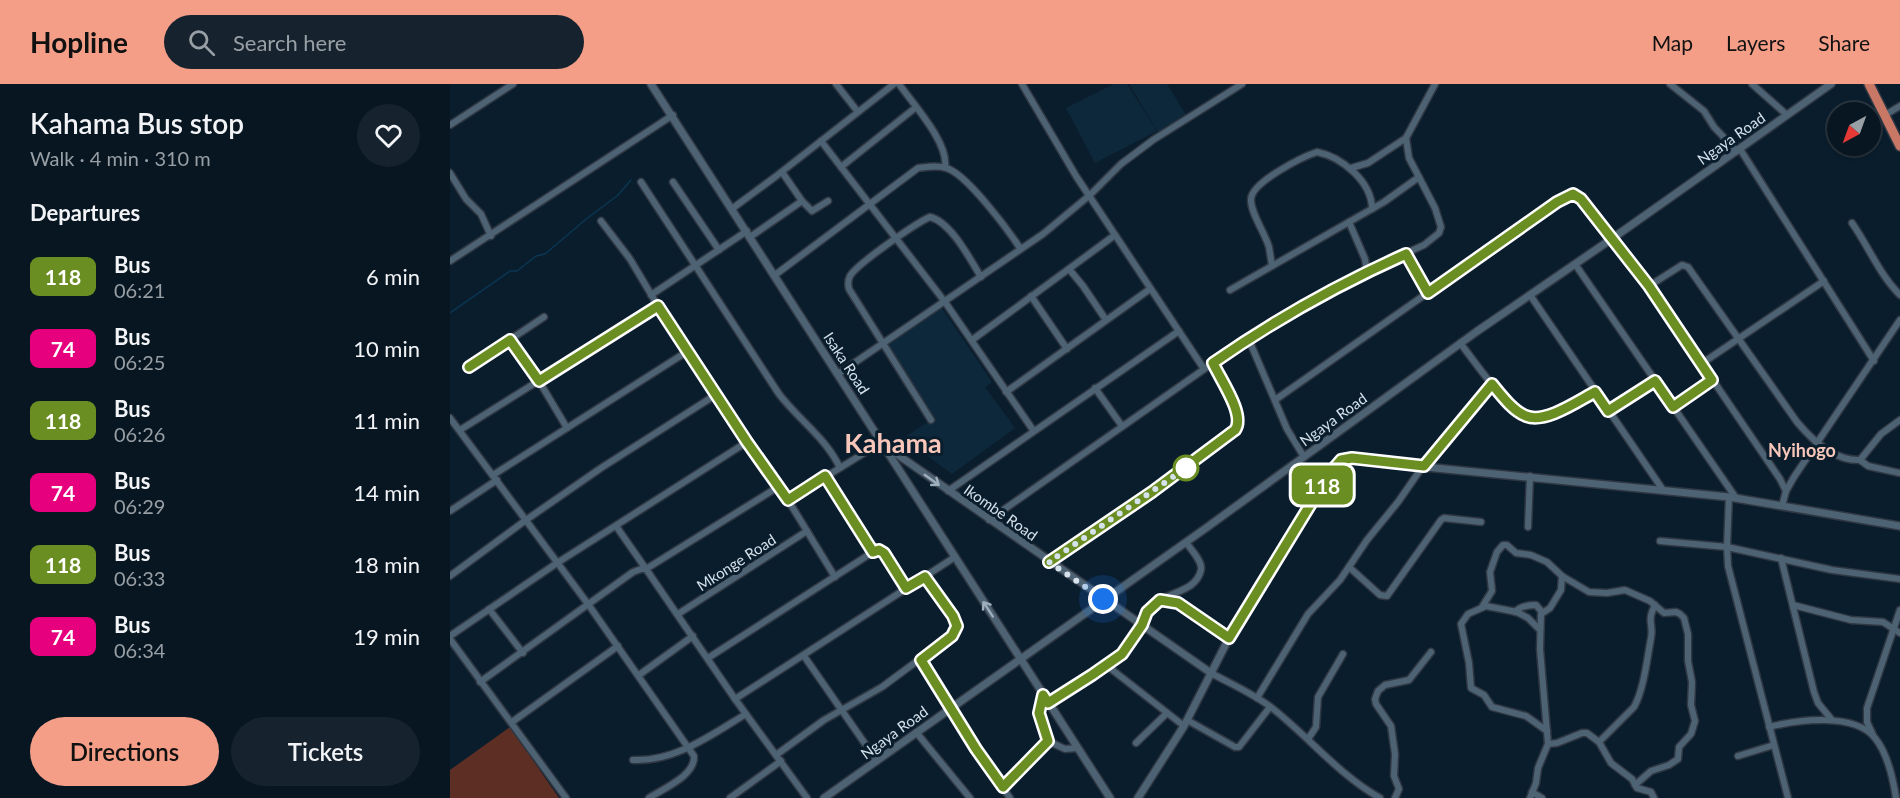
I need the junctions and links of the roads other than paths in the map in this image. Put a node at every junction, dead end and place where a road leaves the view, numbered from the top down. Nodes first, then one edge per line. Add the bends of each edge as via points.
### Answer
1 (513, 84) edge
2 (836, 84) edge
3 (894, 84) edge
4 (899, 84) edge
5 (1022, 84) edge
6 (1242, 84) edge
7 (1433, 84) edge
8 (1670, 84) edge
9 (1752, 84) edge
10 (1831, 84) edge
11 (1869, 84) edge
12 (654, 85) edge
13 (1900, 106) edge
14 (915, 108) junction
15 (858, 111) junction
16 (673, 115) junction
17 (1787, 115) junction
18 (1885, 115) junction
19 (450, 124) edge
20 (1406, 138) junction
21 (821, 141) junction
22 (1900, 146) edge
23 (1738, 150) junction
24 (841, 167) junction
25 (945, 167) junction
26 (1351, 168) junction
27 (782, 172) junction
28 (450, 174) edge
29 (1419, 177) junction
30 (641, 182) dead end
31 (673, 182) dead end
32 (1090, 195) junction
33 (802, 201) junction
34 (828, 201) dead end
35 (869, 204) junction
36 (733, 208) junction
37 (1372, 209) junction
38 (601, 221) dead end
39 (1349, 222) junction
40 (1852, 224) dead end
41 (749, 234) junction
42 (1115, 235) junction
43 (491, 236) junction
44 (896, 238) junction
45 (1613, 238) junction
46 (1020, 248) junction
47 (719, 250) junction
48 (1406, 254) junction
49 (450, 261) edge
50 (1575, 264) junction
51 (695, 266) junction
52 (1272, 266) junction
53 (1069, 269) junction
54 (1367, 271) junction
55 (775, 275) junction
56 (981, 277) junction
57 (1824, 282) junction
58 (1649, 286) junction
59 (1150, 289) junction
60 (1230, 290) dead end
61 (1428, 293) junction
62 (1530, 295) junction
63 (651, 296) junction
64 (1031, 296) junction
65 (1900, 296) edge
66 (945, 302) junction
67 (658, 306) junction
68 (544, 317) dead end
69 (1106, 320) junction
70 (1900, 320) edge
71 (1179, 331) junction
72 (1739, 339) junction
73 (510, 340) junction
74 (972, 340) junction
75 (1249, 340) junction
76 (1460, 343) junction
77 (882, 344) junction
78 (1067, 349) junction
79 (688, 351) junction
80 (1874, 361) junction
81 (1213, 363) junction
82 (1701, 364) junction
83 (469, 367) dead end
84 (1204, 369) junction
85 (838, 374) junction
86 (1712, 380) junction
87 (539, 381) junction
88 (1655, 381) junction
89 (1492, 384) junction
90 (1095, 388) junction
91 (1006, 392) junction
92 (1595, 392) junction
93 (717, 394) junction
94 (1275, 400) junction
95 (1673, 407) junction
96 (1608, 411) junction
97 (451, 419) edge
98 (931, 420) dead end
99 (1900, 420) edge
100 (1122, 426) junction
101 (567, 429) junction
102 (460, 430) junction
103 (1034, 430) junction
104 (747, 442) junction
105 (883, 444) junction
106 (1817, 444) junction
107 (1304, 457) junction
108 (1860, 460) junction
109 (1424, 466) junction
110 (840, 468) junction
111 (1900, 473) edge
112 (825, 476) junction
113 (1530, 476) junction
114 (495, 477) junction
115 (778, 487) junction
116 (1663, 490) junction
117 (948, 491) junction
118 (1786, 491) junction
119 (1733, 498) junction
120 (788, 500) junction
121 (1782, 506) junction
122 (450, 511) edge
123 (526, 520) junction
124 (989, 520) junction
125 (1481, 522) dead end
126 (616, 526) junction
127 (1900, 526) edge
128 (1528, 527) dead end
129 (807, 531) junction
130 (1660, 540) dead end
131 (1186, 542) junction
132 (1727, 547) junction
133 (873, 552) junction
134 (955, 558) junction
135 (1781, 558) junction
136 (1049, 562) junction
137 (557, 563) junction
138 (1349, 567) junction
139 (646, 569) junction
140 (1900, 572) edge
141 (450, 576) edge
142 (1562, 576) junction
143 (1893, 576) junction
144 (835, 577) junction
145 (925, 577) junction
146 (1900, 579) edge
147 (906, 588) junction
148 (1103, 599) junction
149 (1160, 600) junction
150 (588, 604) junction
151 (1655, 605) junction
152 (1794, 605) junction
153 (1482, 607) junction
154 (489, 609) junction
155 (1900, 610) edge
156 (1515, 612) junction
157 (1542, 612) junction
158 (678, 614) junction
159 (1142, 625) junction
160 (1894, 628) junction
161 (1540, 630) junction
162 (1900, 633) edge
163 (693, 636) junction
164 (450, 637) edge
165 (1229, 638) junction
166 (618, 646) junction
167 (1431, 652) dead end
168 (523, 653) junction
169 (1343, 654) dead end
170 (804, 656) junction
171 (708, 658) junction
172 (1019, 658) junction
173 (921, 660) junction
174 (1106, 665) junction
175 (1211, 673) junction
176 (639, 675) junction
177 (480, 682) junction
178 (1043, 695) junction
179 (1257, 698) junction
180 (735, 699) junction
181 (1048, 703) junction
182 (1270, 707) junction
183 (951, 708) junction
184 (842, 711) junction
185 (1167, 713) junction
186 (746, 714) junction
187 (1832, 720) junction
188 (512, 722) junction
189 (1185, 723) junction
190 (1769, 727) junction
191 (1547, 731) junction
192 (916, 732) junction
193 (1873, 735) junction
194 (1308, 739) junction
195 (1048, 741) junction
196 (1599, 742) junction
197 (1136, 743) dead end
198 (1548, 744) junction
199 (1774, 745) junction
200 (1077, 748) junction
201 (688, 749) junction
202 (776, 755) junction
203 (1738, 756) dead end
204 (633, 760) dead end
205 (781, 761) junction
206 (876, 761) junction
207 (1635, 785) junction
208 (1003, 787) junction
209 (1369, 792) junction
210 (1531, 795) edge
211 (566, 798) edge
212 (649, 798) edge
213 (730, 798) edge
214 (807, 798) edge
215 (824, 798) edge
216 (970, 798) edge
217 (1010, 798) edge
218 (1110, 798) edge
219 (1138, 798) edge
220 (1364, 798) edge
221 (1380, 798) edge
222 (1395, 798) edge
223 (1542, 798) edge
224 (1654, 798) edge
225 (1788, 798) edge
226 (1896, 798) edge

1 - 19 street
2 - 15 street
3 - 15 street
4 - 14 street
5 - 32 street
6 - 32 street via 1153,140
7 - 20 street
8 - 23 street via 1704,111 1714,128
9 - 17 street
10 - 17 street, Ngaya Road
11 - 18 highway
12 - 16 street, Isaka Road
13 - 18 street
14 - 24 street
14 - 25 street via 940,141 947,159
15 - 21 street
16 - 36 street, Isaka Road
16 - 43 street
17 - 23 street, Ngaya Road
18 - 22 highway
20 - 26 street via 1368,163
20 - 29 street via 1409,158
21 - 24 street
21 - 27 street
23 - 45 street, Ngaya Road
23 - 57 street
24 - 35 street
25 - 35 street via 918,168
25 - 46 street via 975,191
26 - 37 street via 1372,202
26 - 52 street via 1317,152 1280,170 1253,192 1251,205 1269,246
27 - 33 street
27 - 36 street
28 - 43 street
29 - 37 street
29 - 48 street via 1441,227 1432,239
30 - 51 street
31 - 47 street
32 - 42 street
32 - 46 street
33 - 34 street via 812,211
33 - 41 street
35 - 44 street
35 - 55 street
36 - 41 street, Isaka Road
37 - 39 street
38 - 63 street via 630,259
39 - 52 street
39 - 54 street
40 - 65 street via 1877,268
41 - 47 street
41 - 55 street, Isaka Road
42 - 53 street
42 - 59 street
43 - 49 street
44 - 56 street via 934,217 947,228
44 - 66 street
44 - 77 street via 851,274 848,281 849,290
45 - 50 street, Ngaya Road
45 - 58 street
45 - 61 street via 1573,194
46 - 56 street
47 - 51 street
48 - 54 street
48 - 61 street
50 - 62 street, Ngaya Road
50 - 88 street
51 - 63 street
51 - 110 street via 779,394 834,454
52 - 60 street
53 - 64 street
53 - 69 street
54 - 75 street
55 - 85 street, Isaka Road
56 - 66 street
57 - 72 street
57 - 80 street
58 - 72 street via 1682,266 1688,267
58 - 82 street
59 - 69 street
59 - 71 street
61 - 94 street
62 - 76 street, Ngaya Road
62 - 92 street
63 - 67 street
64 - 74 street
64 - 78 street
66 - 74 street
66 - 77 street
67 - 79 street
67 - 87 street
68 - 73 street
69 - 78 street
70 - 80 street
71 - 84 street
71 - 90 street
72 - 82 street
72 - 106 street
73 - 83 street
73 - 87 street
74 - 91 street
75 - 81 street
75 - 94 street
76 - 89 street
76 - 107 street, Ngaya Road
77 - 85 street
77 - 98 street
78 - 91 street
79 - 93 street
79 - 101 street
80 - 106 street
81 - 84 street
81 - 136 street via 1235,407 1239,420 1235,430
82 - 86 street
84 - 100 street
85 - 105 street, Isaka Road
86 - 95 street
86 - 118 street
87 - 101 street
87 - 102 street
88 - 95 street
88 - 96 street
89 - 92 street via 1523,415 1532,418 1552,414
89 - 109 street
90 - 100 street
90 - 103 street
91 - 103 street
92 - 96 street
93 - 104 street
93 - 123 street
94 - 107 street
95 - 119 street
96 - 116 street
97 - 102 street
99 - 108 street via 1881,434
100 - 124 street
101 - 114 street
102 - 114 street
103 - 117 street
104 - 115 street
104 - 126 street
105 - 110 street
105 -> 117 street, Ikombe Road
105 - 134 street, Isaka Road
106 - 108 street via 1841,457
106 - 118 street
107 - 131 street, Ngaya Road
108 - 111 street via 1868,466
109 - 113 street
109 - 138 street
109 - 165 street via 1352,458 1336,464
110 - 112 street
112 - 120 street
112 - 133 street
113 - 116 street
113 - 128 street
114 - 122 street
114 - 123 street
115 - 120 street
115 - 139 street
116 - 119 street
117 - 124 street, Ikombe Road
118 - 121 street
119 - 121 street
119 - 132 street
120 - 129 street
121 - 127 street
123 - 137 street
123 - 141 street
124 - 136 street, Ikombe Road
125 - 138 street via 1441,520 1387,596 1380,595
126 - 137 street
126 - 139 street
129 - 144 street
129 - 158 street, Mkonge Road
130 - 132 street
131 - 148 street, Ngaya Road
131 - 149 street via 1202,568 1187,588
132 - 135 street
132 - 190 street via 1728,566
133 - 144 street
133 - 147 street via 884,553
134 - 145 street
172 -> 134 street, Isaka Road
135 - 143 street via 1832,570
135 - 152 street
136 - 148 street, Ikombe Road
137 - 150 street
137 - 154 street
138 - 179 street via 1308,614
139 - 150 street via 633,572
139 - 158 street
140 - 143 street
142 - 151 street via 1589,592 1625,590
142 - 153 street via 1547,562 1503,545 1490,572 1492,591
142 - 157 street via 1561,590 1550,608
143 - 146 street
144 - 171 street
145 - 147 street
145 - 173 street via 957,626 952,636
147 - 170 street
148 - 159 street, Ikombe Road
148 - 172 street, Ngaya Road
149 - 159 street via 1147,612
149 - 165 street via 1178,603
150 - 166 street
150 - 168 street
151 - 196 street via 1649,620 1651,638 1638,701
151 - 207 street via 1664,613 1676,612 1684,618 1695,721 1691,734 1679,747 1678,759 1651,771
152 - 160 street via 1851,620 1883,622
152 - 187 street via 1814,692
153 - 156 street
153 - 191 street via 1468,614 1461,624 1471,688 1484,695 1492,707 1526,716
154 - 164 street
154 - 168 street
155 - 160 street
156 - 157 street via 1533,605
156 - 161 street
157 - 161 street
158 - 163 street
159 - 174 street via 1122,654
159 - 175 street, Ikombe Road
160 - 162 street
160 - 193 street via 1867,708 1867,722
161 - 191 street
163 - 171 street
163 - 176 street
164 - 177 street
165 - 175 street
166 - 176 street
166 - 188 street
167 - 222 street via 1412,677 1385,685 1375,699 1390,726 1399,789
168 - 177 street
169 - 194 street via 1318,698 1316,727
170 - 180 street
170 - 184 street
171 - 180 street
172 - 178 street, Isaka Road
172 - 183 street, Ngaya Road
173 - 183 street
173 - 184 street
174 - 181 street
174 - 185 street
175 - 179 street
175 - 189 street
176 - 201 street
177 - 188 street
178 - 181 street, Isaka Road
178 - 195 street via 1039,713
179 - 182 street
180 - 186 street
181 - 200 street, Isaka Road
182 - 189 street via 1239,747
182 - 194 street
183 - 192 street, Ngaya Road
183 - 208 street
184 - 202 street
184 - 206 street
185 - 189 street
185 - 197 street
186 - 201 street
186 - 202 street
187 - 190 street
187 - 193 street via 1857,725
188 - 211 street
189 - 219 street
190 - 199 street
191 - 198 street
192 - 206 street, Ngaya Road
192 - 216 street
193 - 226 street via 1887,760
194 - 209 street
195 - 200 street via 1065,749
195 - 208 street
196 - 198 street via 1585,733
196 - 207 street via 1611,763
198 - 210 street
199 - 203 street
199 - 225 street
200 - 218 street, Isaka Road
201 - 204 street via 644,761
201 - 212 street via 695,759 692,766
202 - 205 street
205 - 213 street
205 - 214 street
206 - 215 street, Ngaya Road
207 - 224 street via 1651,792
208 - 217 street
209 - 220 street
209 - 221 street
210 - 223 street

